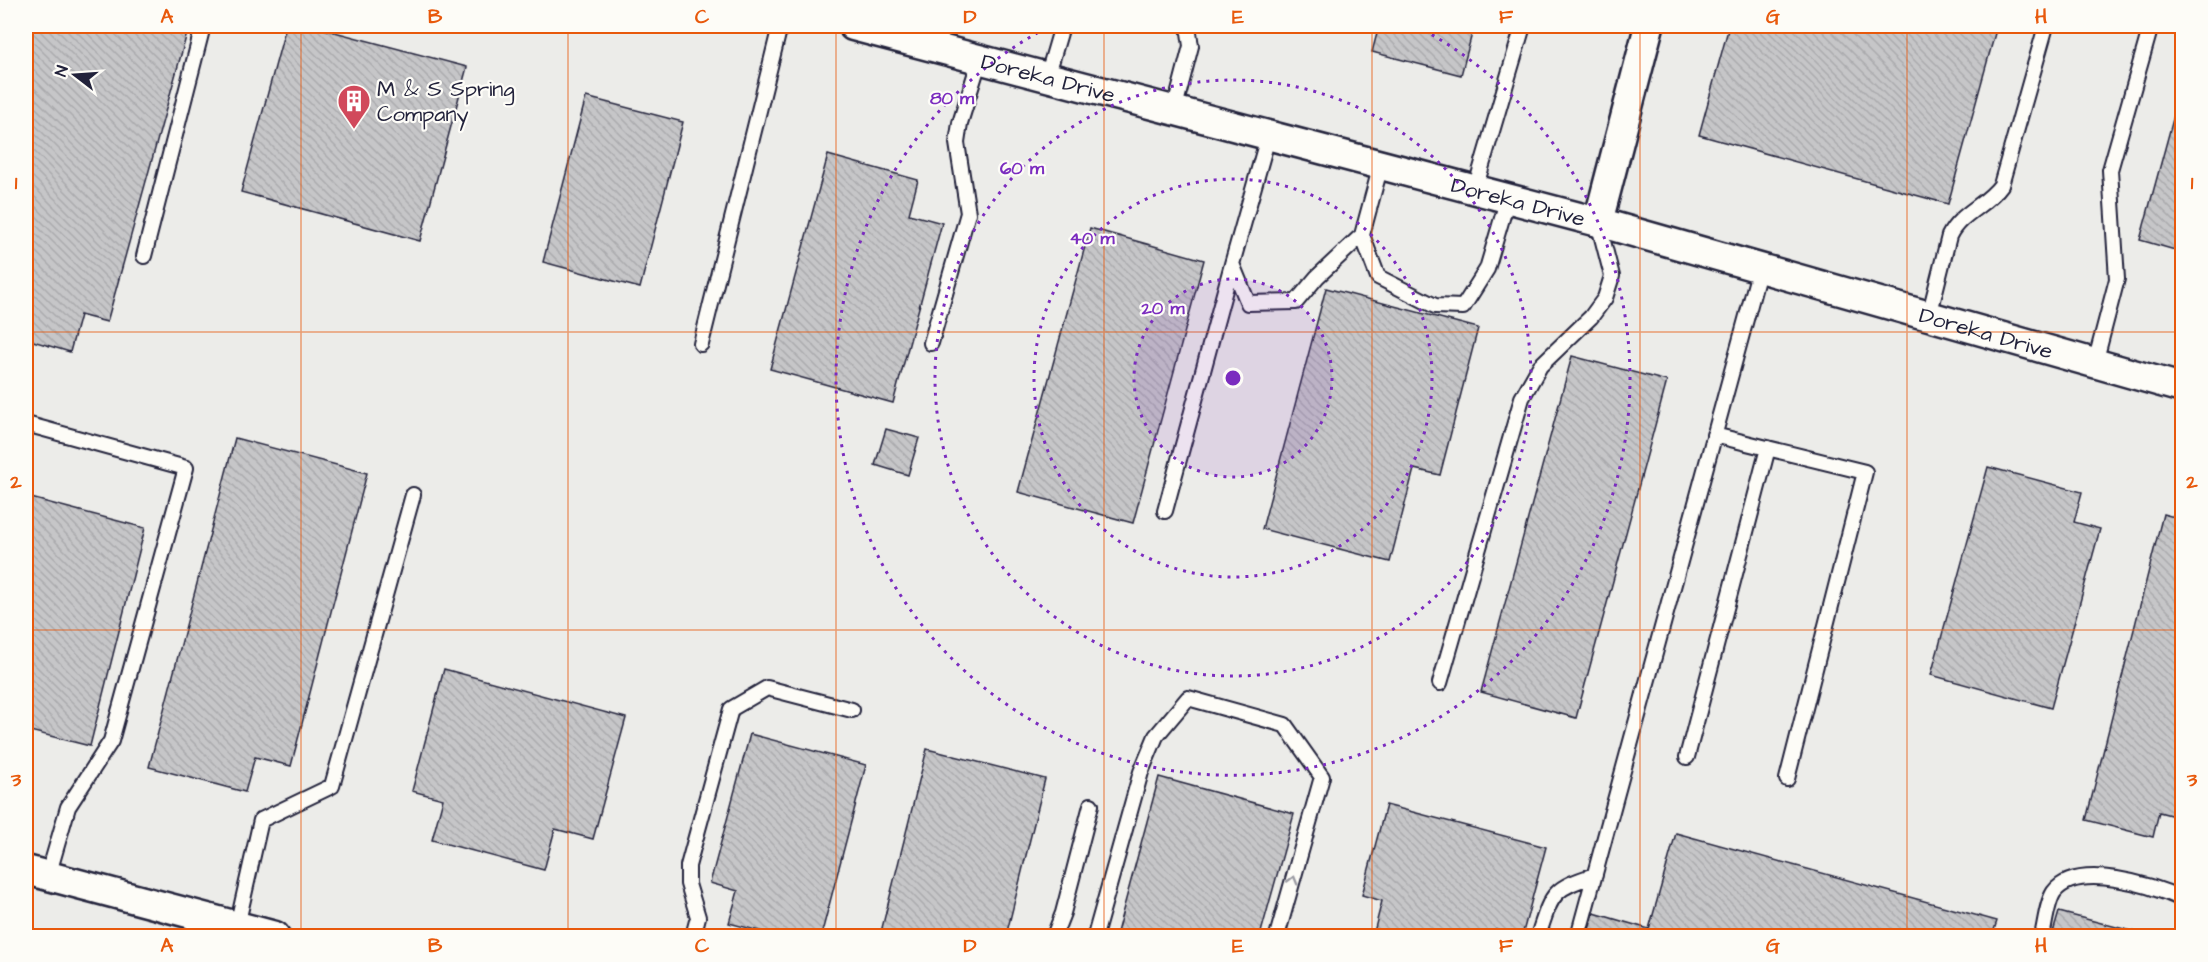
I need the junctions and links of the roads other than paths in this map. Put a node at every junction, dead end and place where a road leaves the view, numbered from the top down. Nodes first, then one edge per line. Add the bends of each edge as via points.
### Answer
1 (203, 26) edge
2 (780, 26) edge
3 (853, 26) edge
4 (1062, 26) edge
5 (1188, 26) edge
6 (1523, 26) edge
7 (1649, 26) edge
8 (2046, 26) edge
9 (2151, 26) edge
10 (980, 59) junction
11 (1047, 77) junction
12 (1174, 111) junction
13 (1268, 136) junction
14 (1381, 165) junction
15 (1474, 189) junction
16 (1508, 198) junction
17 (1598, 222) junction
18 (1362, 235) junction
19 (144, 256) dead end
20 (1232, 264) junction
21 (1760, 268) junction
22 (1929, 316) junction
23 (931, 343) dead end
24 (701, 344) dead end
25 (2095, 363) junction
26 (2182, 388) edge
27 (26, 424) edge
28 (1714, 435) junction
29 (1768, 448) junction
30 (413, 495) dead end
31 (1165, 511) dead end
32 (1440, 683) dead end
33 (852, 710) dead end
34 (1687, 757) dead end
35 (1787, 779) dead end
36 (1091, 805) dead end
37 (37, 873) edge
38 (1595, 875) junction
39 (2182, 899) edge
40 (195, 926) edge
41 (237, 926) junction
42 (275, 936) edge
43 (693, 936) edge
44 (1054, 936) edge
45 (1095, 936) edge
46 (1277, 936) edge
47 (1538, 936) edge
48 (1578, 936) edge
49 (2042, 936) edge

1 - 19 lane
2 - 24 lane
3 - 10 street, Doreka Drive
4 - 11 lane
5 - 12 lane via 1191,46
6 - 15 lane
7 - 17 street
8 - 22 lane via 2001,185 1994,195 1955,224
9 - 25 lane via 2110,170 2117,279
10 - 11 street, Doreka Drive
10 - 23 lane via 957,143 968,213
11 - 12 street, Doreka Drive
12 - 13 street, Doreka Drive
13 - 14 street, Doreka Drive
13 - 20 lane
14 - 15 street, Doreka Drive
14 - 18 lane
15 - 16 street, Doreka Drive
16 - 17 street, Doreka Drive
16 - 18 lane via 1487,269 1463,307 1435,306 1378,277
17 - 21 street, Doreka Drive
17 - 32 lane via 1612,276 1605,298 1591,317 1540,366 1522,398
18 - 20 lane via 1296,302 1248,303
20 - 31 lane
21 - 22 street, Doreka Drive
21 - 28 lane
22 - 25 street, Doreka Drive
25 - 26 street, Doreka Drive
27 - 37 lane via 186,468 111,741 68,807
28 - 29 lane
28 - 38 lane
29 - 34 lane
29 - 35 lane via 1865,472
30 - 41 lane via 332,786 261,820
33 - 43 lane via 767,688 731,709 688,866 688,884 698,917
36 - 44 lane
37 - 40 street
38 - 47 lane via 1564,885 1548,904
38 - 48 lane
39 - 49 lane via 2122,879 2080,879 2063,884 2053,893
40 - 41 street
41 - 42 street
46 -> 45 lane via 1322,777 1286,725 1188,698 1156,736 1141,772

